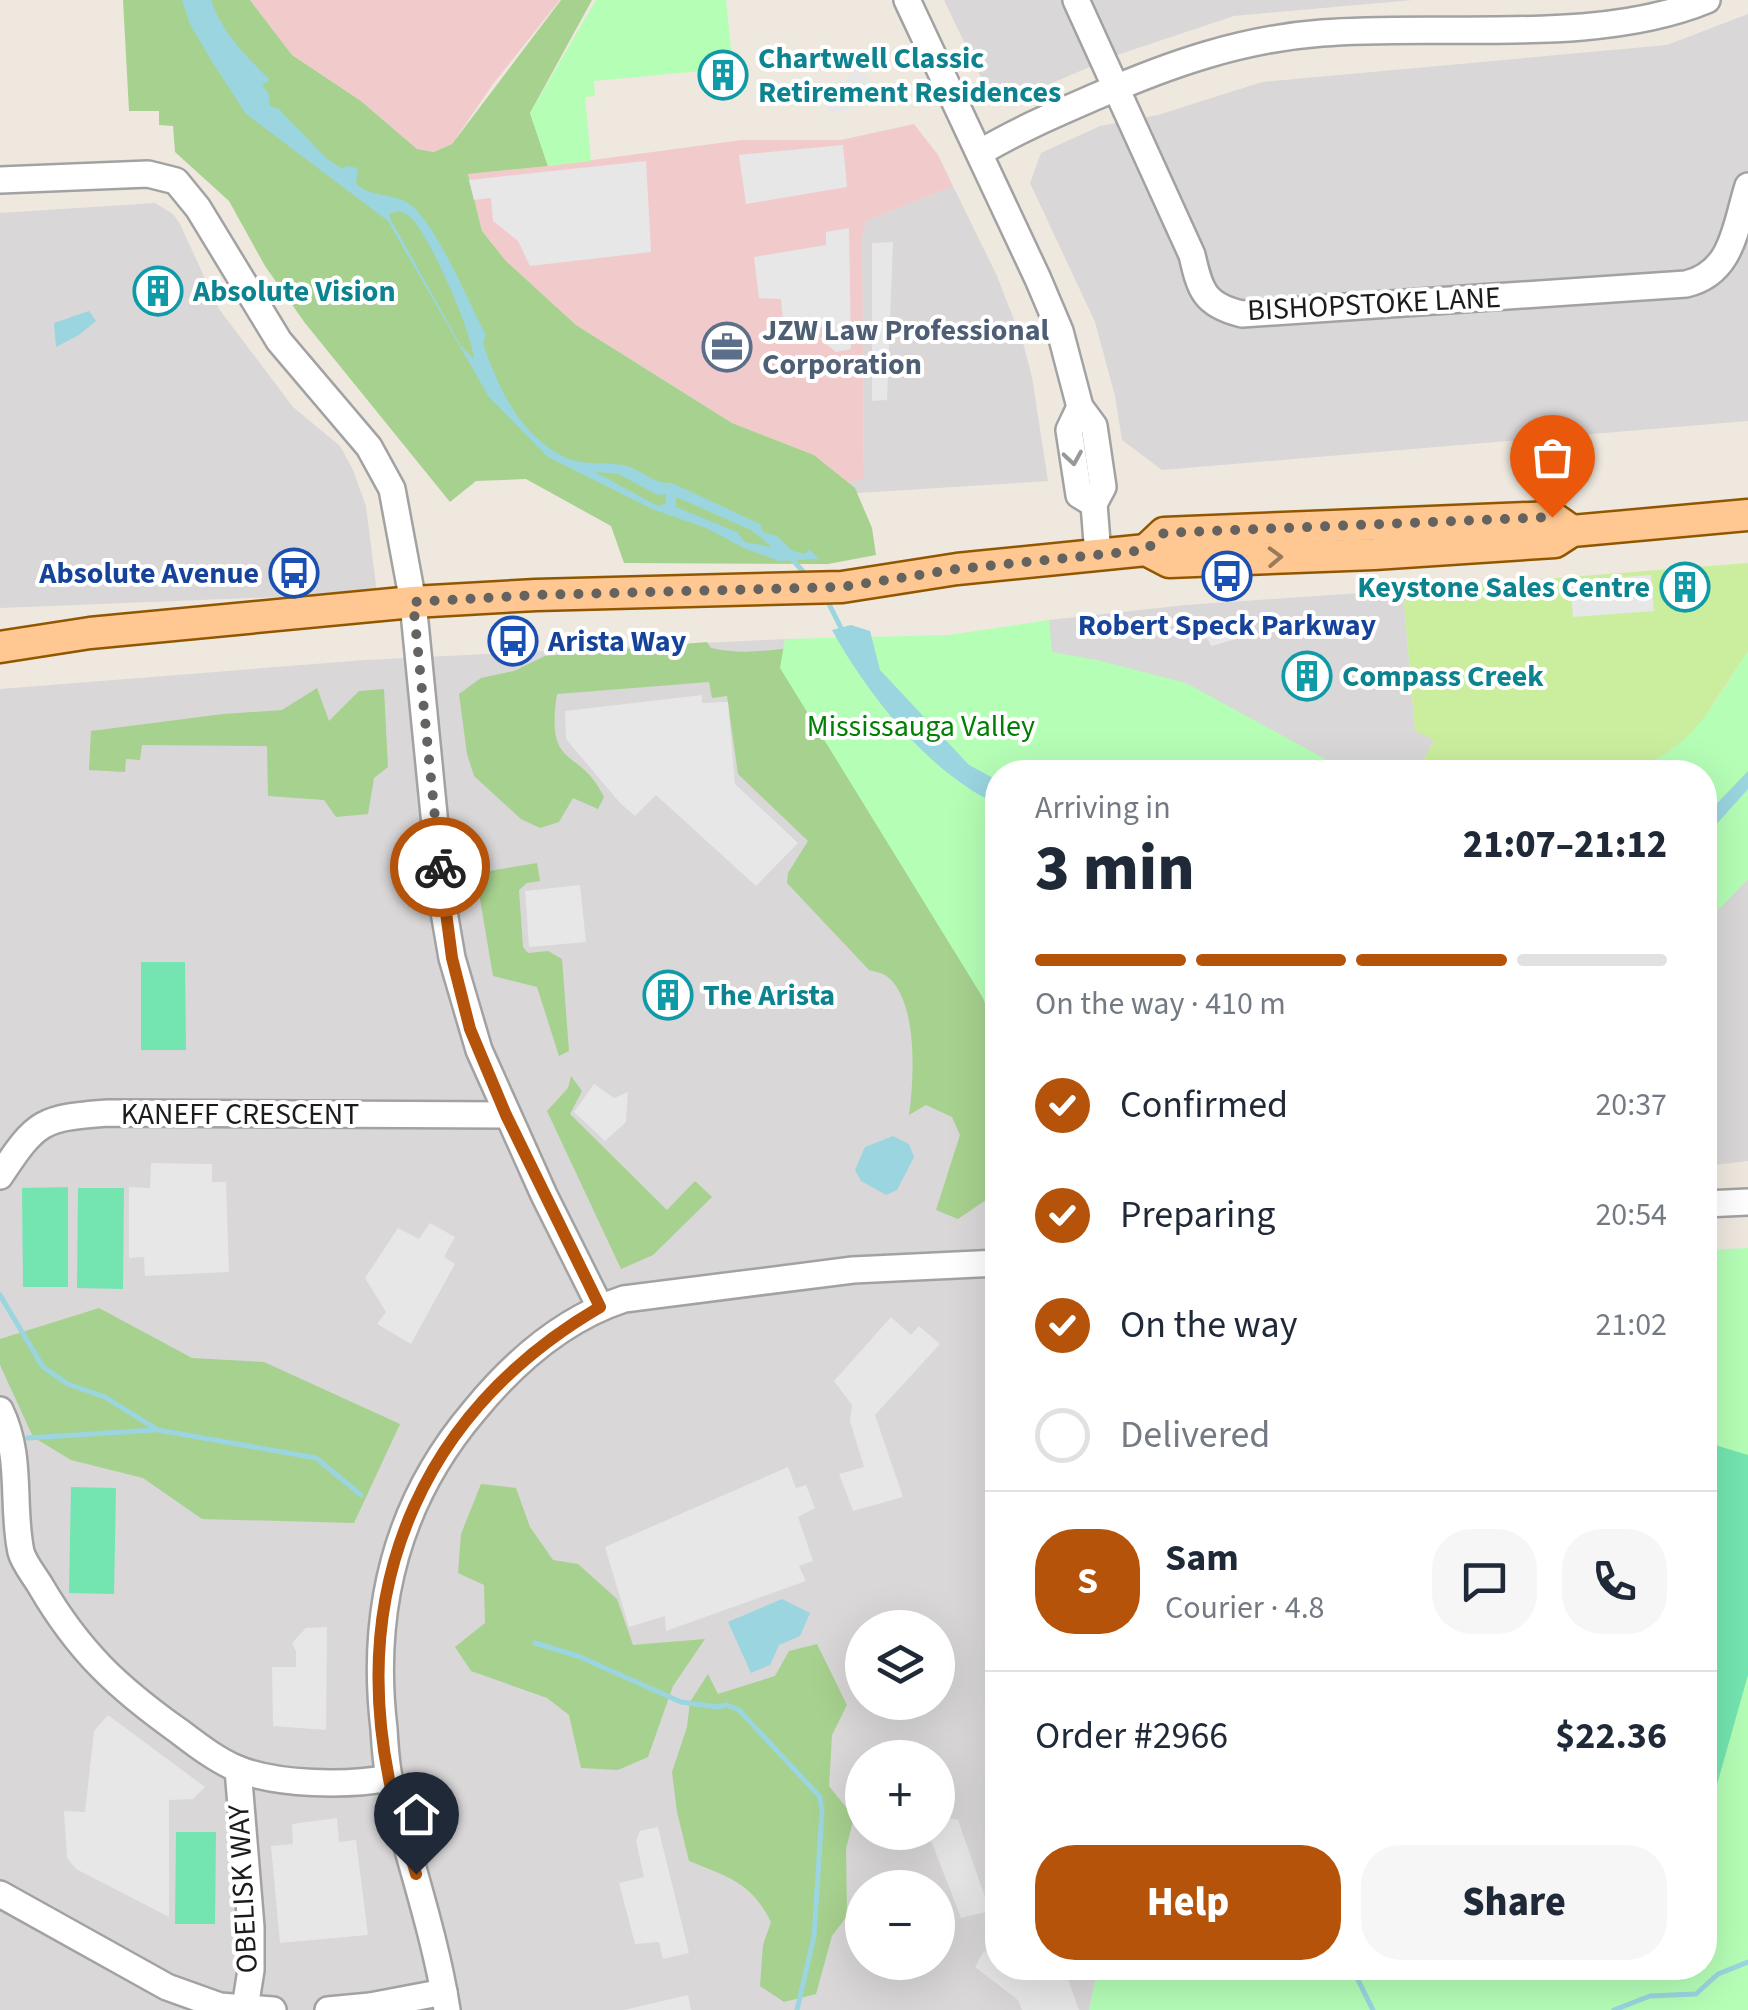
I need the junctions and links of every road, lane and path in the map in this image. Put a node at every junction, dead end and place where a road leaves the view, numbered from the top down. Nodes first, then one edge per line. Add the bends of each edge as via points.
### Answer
1 (907, 0) edge
2 (1076, 0) edge
3 (1706, 0) edge
4 (1571, 14) edge
5 (1116, 88) junction
6 (981, 152) junction
7 (0, 180) edge
8 (1748, 186) edge
9 (1748, 515) edge
10 (1098, 555) junction
11 (413, 602) junction
12 (0, 646) edge
13 (506, 1115) junction
14 (0, 1176) edge
15 (1748, 1202) edge
16 (1717, 1203) edge
17 (985, 1264) edge
18 (600, 1307) junction
19 (0, 1410) edge
20 (238, 1769) junction
21 (389, 1778) junction
22 (0, 1894) edge
23 (446, 2001) edge
24 (245, 2008) edge
25 (273, 2010) edge
26 (328, 2010) edge

1 - 6 street
2 - 5 street, BISHOPSTOKE LANE
3 - 4 street via 1632,20
4 - 5 street via 1264,40 1176,63
5 - 6 street
5 - 8 street, BISHOPSTOKE LANE via 1192,255 1200,290 1221,310 1242,314 1705,280 1726,256
6 - 10 street via 1060,331 1080,407 1094,426 1103,486 1094,504
7 - 11 street via 148,174 176,181 279,341 369,447 392,489
9 - 10 main road via 1572,531 1552,517 1242,528 1164,533 1146,550
10 - 11 main road via 842,587
11 - 12 main road
11 - 13 street via 452,958 470,1029
13 - 14 street, KANEFF CRESCENT via 58,1117 34,1128
13 - 18 street
15 - 16 street
17 - 18 street via 853,1270
18 - 21 street via 546,1340 496,1384 458,1430 410,1513 386,1589 380,1650
19 - 20 street via 17,1471 22,1555 49,1602 129,1696
20 - 21 street via 348,1783
20 - 24 street, OBELISK WAY via 251,1927
21 - 23 street
22 - 24 street via 167,1987
23 - 26 street
24 - 25 street

